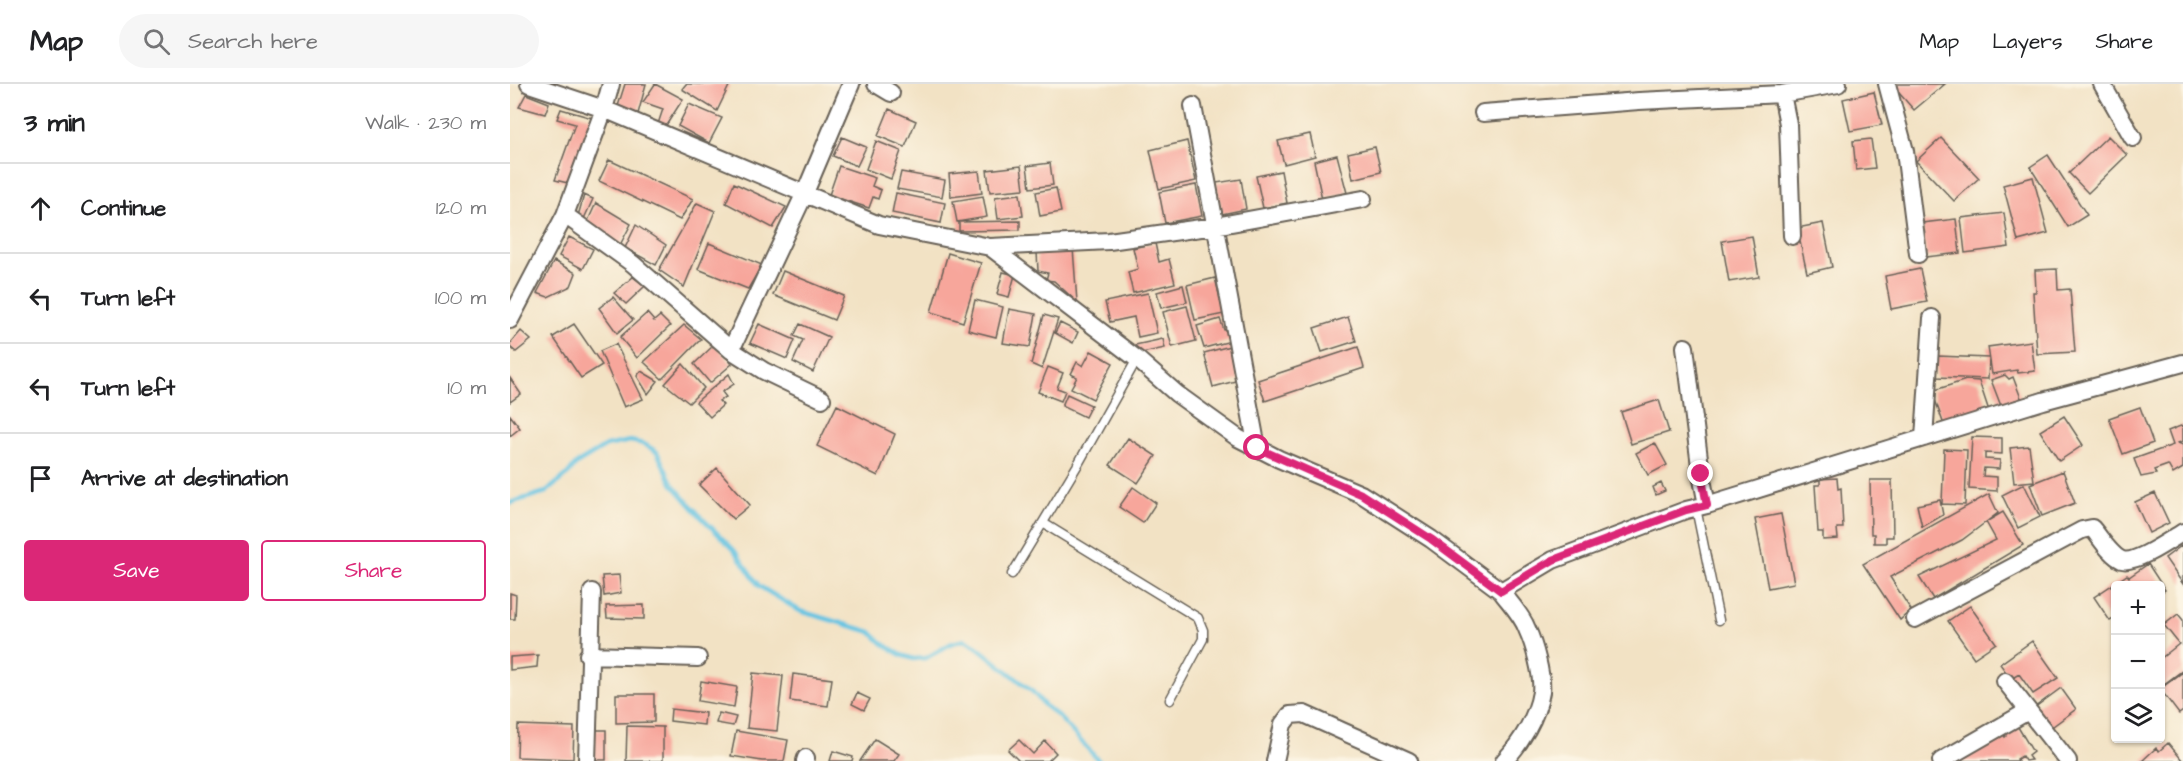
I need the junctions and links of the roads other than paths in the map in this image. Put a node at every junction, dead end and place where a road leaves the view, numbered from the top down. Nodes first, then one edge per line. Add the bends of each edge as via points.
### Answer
1 (529, 84) edge
2 (611, 84) edge
3 (851, 84) edge
4 (876, 84) edge
5 (1838, 84) edge
6 (1887, 84) edge
7 (2102, 84) edge
8 (891, 93) dead end
9 (1782, 94) junction
10 (1193, 106) dead end
11 (604, 109) junction
12 (1483, 113) dead end
13 (2133, 138) dead end
14 (804, 195) junction
15 (1363, 199) dead end
16 (565, 215) junction
17 (1215, 226) junction
18 (1792, 236) dead end
19 (990, 247) junction
20 (1918, 254) dead end
21 (1932, 318) dead end
22 (510, 320) edge
23 (1685, 347) dead end
24 (731, 350) junction
25 (1137, 359) junction
26 (2183, 363) edge
27 (822, 399) dead end
28 (1924, 438) junction
29 (1257, 448) junction
30 (1701, 506) junction
31 (1043, 524) junction
32 (2183, 532) edge
33 (1012, 574) dead end
34 (1501, 591) junction
35 (592, 592) dead end
36 (1915, 619) dead end
37 (1719, 620) dead end
38 (588, 655) junction
39 (698, 658) dead end
40 (2005, 681) dead end
41 (1170, 700) dead end
42 (2028, 711) junction
43 (587, 761) edge
44 (1275, 761) edge
45 (1409, 761) edge
46 (1504, 761) edge
47 (1941, 761) edge
48 (2068, 761) edge

1 - 11 street
2 - 11 street
3 - 14 street
4 - 8 street
5 - 9 street
6 - 20 street via 1905,151
7 - 13 street
9 - 12 street
9 - 18 street via 1788,124
10 - 17 street
11 - 14 street
11 - 16 street
14 - 19 street via 879,225
14 - 24 street
15 - 17 street
16 - 22 street
16 - 24 street via 633,264
17 - 19 street via 1109,241
17 - 29 street
19 - 25 street
21 - 28 street
23 - 30 street
24 - 27 street
25 - 29 street via 1177,394
25 - 31 lane
26 - 28 street
28 - 30 street
29 - 34 street via 1361,494
30 - 34 street via 1553,560
30 - 37 lane
31 - 33 lane
31 - 41 lane via 1198,618 1203,639
32 - 36 street via 2135,560 2122,560 2092,528 2082,530
34 - 46 street via 1527,627 1541,690 1526,731
35 - 38 street
38 - 39 street
38 - 43 street
40 - 42 street
42 - 47 street
42 - 48 street
44 - 45 street via 1283,724 1290,715 1304,714

